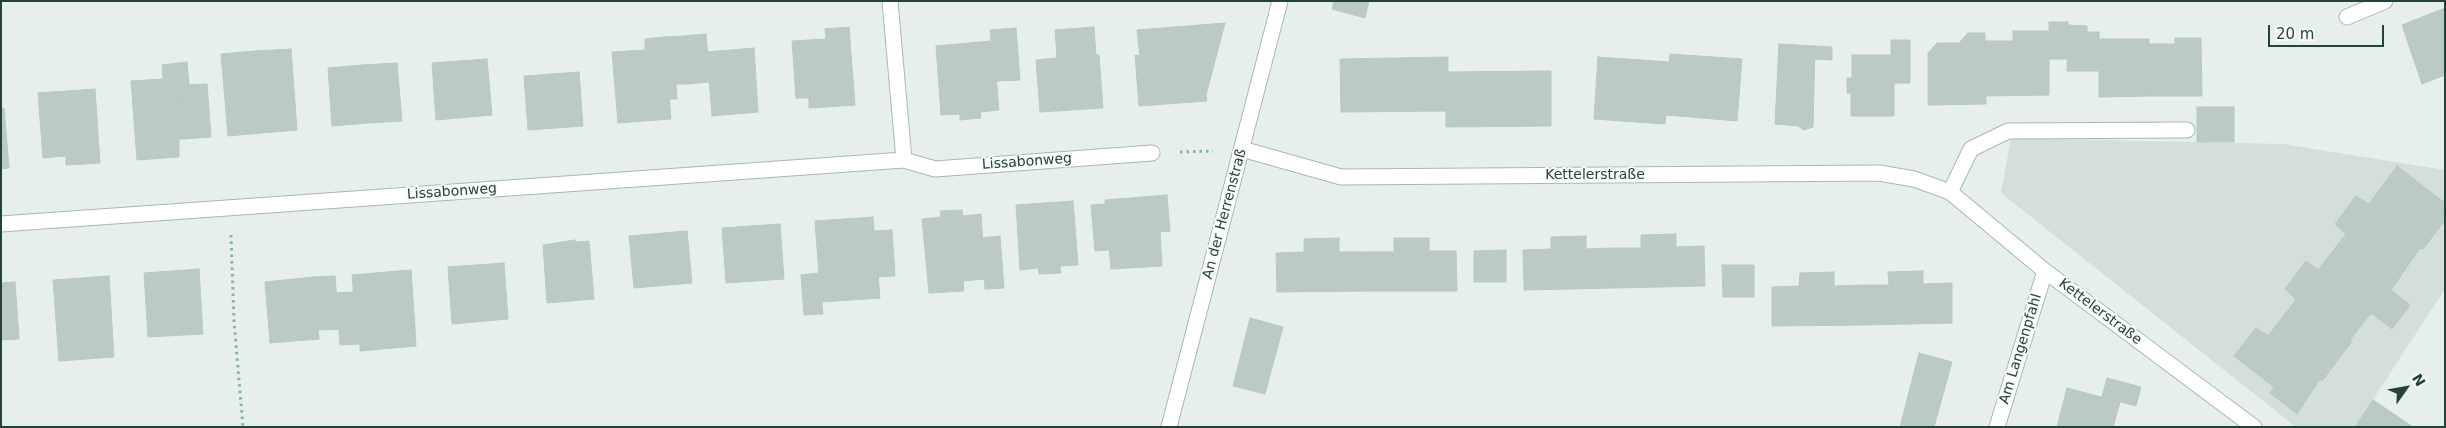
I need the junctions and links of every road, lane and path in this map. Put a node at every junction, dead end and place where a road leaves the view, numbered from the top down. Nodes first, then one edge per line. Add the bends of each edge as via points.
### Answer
1 (890, 1) edge
2 (1280, 1) edge
3 (2385, 1) edge
4 (2347, 18) dead end
5 (2187, 130) dead end
6 (1242, 149) junction
7 (1152, 153) joint
8 (904, 160) junction
9 (1950, 192) junction
10 (230, 207) junction
11 (1, 224) edge
12 (2046, 271) junction
13 (243, 427) edge
14 (1169, 427) edge
15 (1997, 427) edge
16 (2254, 427) edge

1 - 8 street
2 - 6 street, An der Herrenstraß
3 - 4 street
5 - 9 street via 2008,131 1971,149
6 - 7 path
6 - 9 street, Kettelerstraße via 1341,177 1879,173 1914,179
6 - 14 street, An der Herrenstraß
7 - 8 street, Lissabonweg via 934,170
8 - 10 street, Lissabonweg
9 - 12 street, Kettelerstraße
10 - 11 street, Lissabonweg
10 - 13 path via 234,321
12 - 15 street, Am Langenpfahl
12 - 16 street, Kettelerstraße

